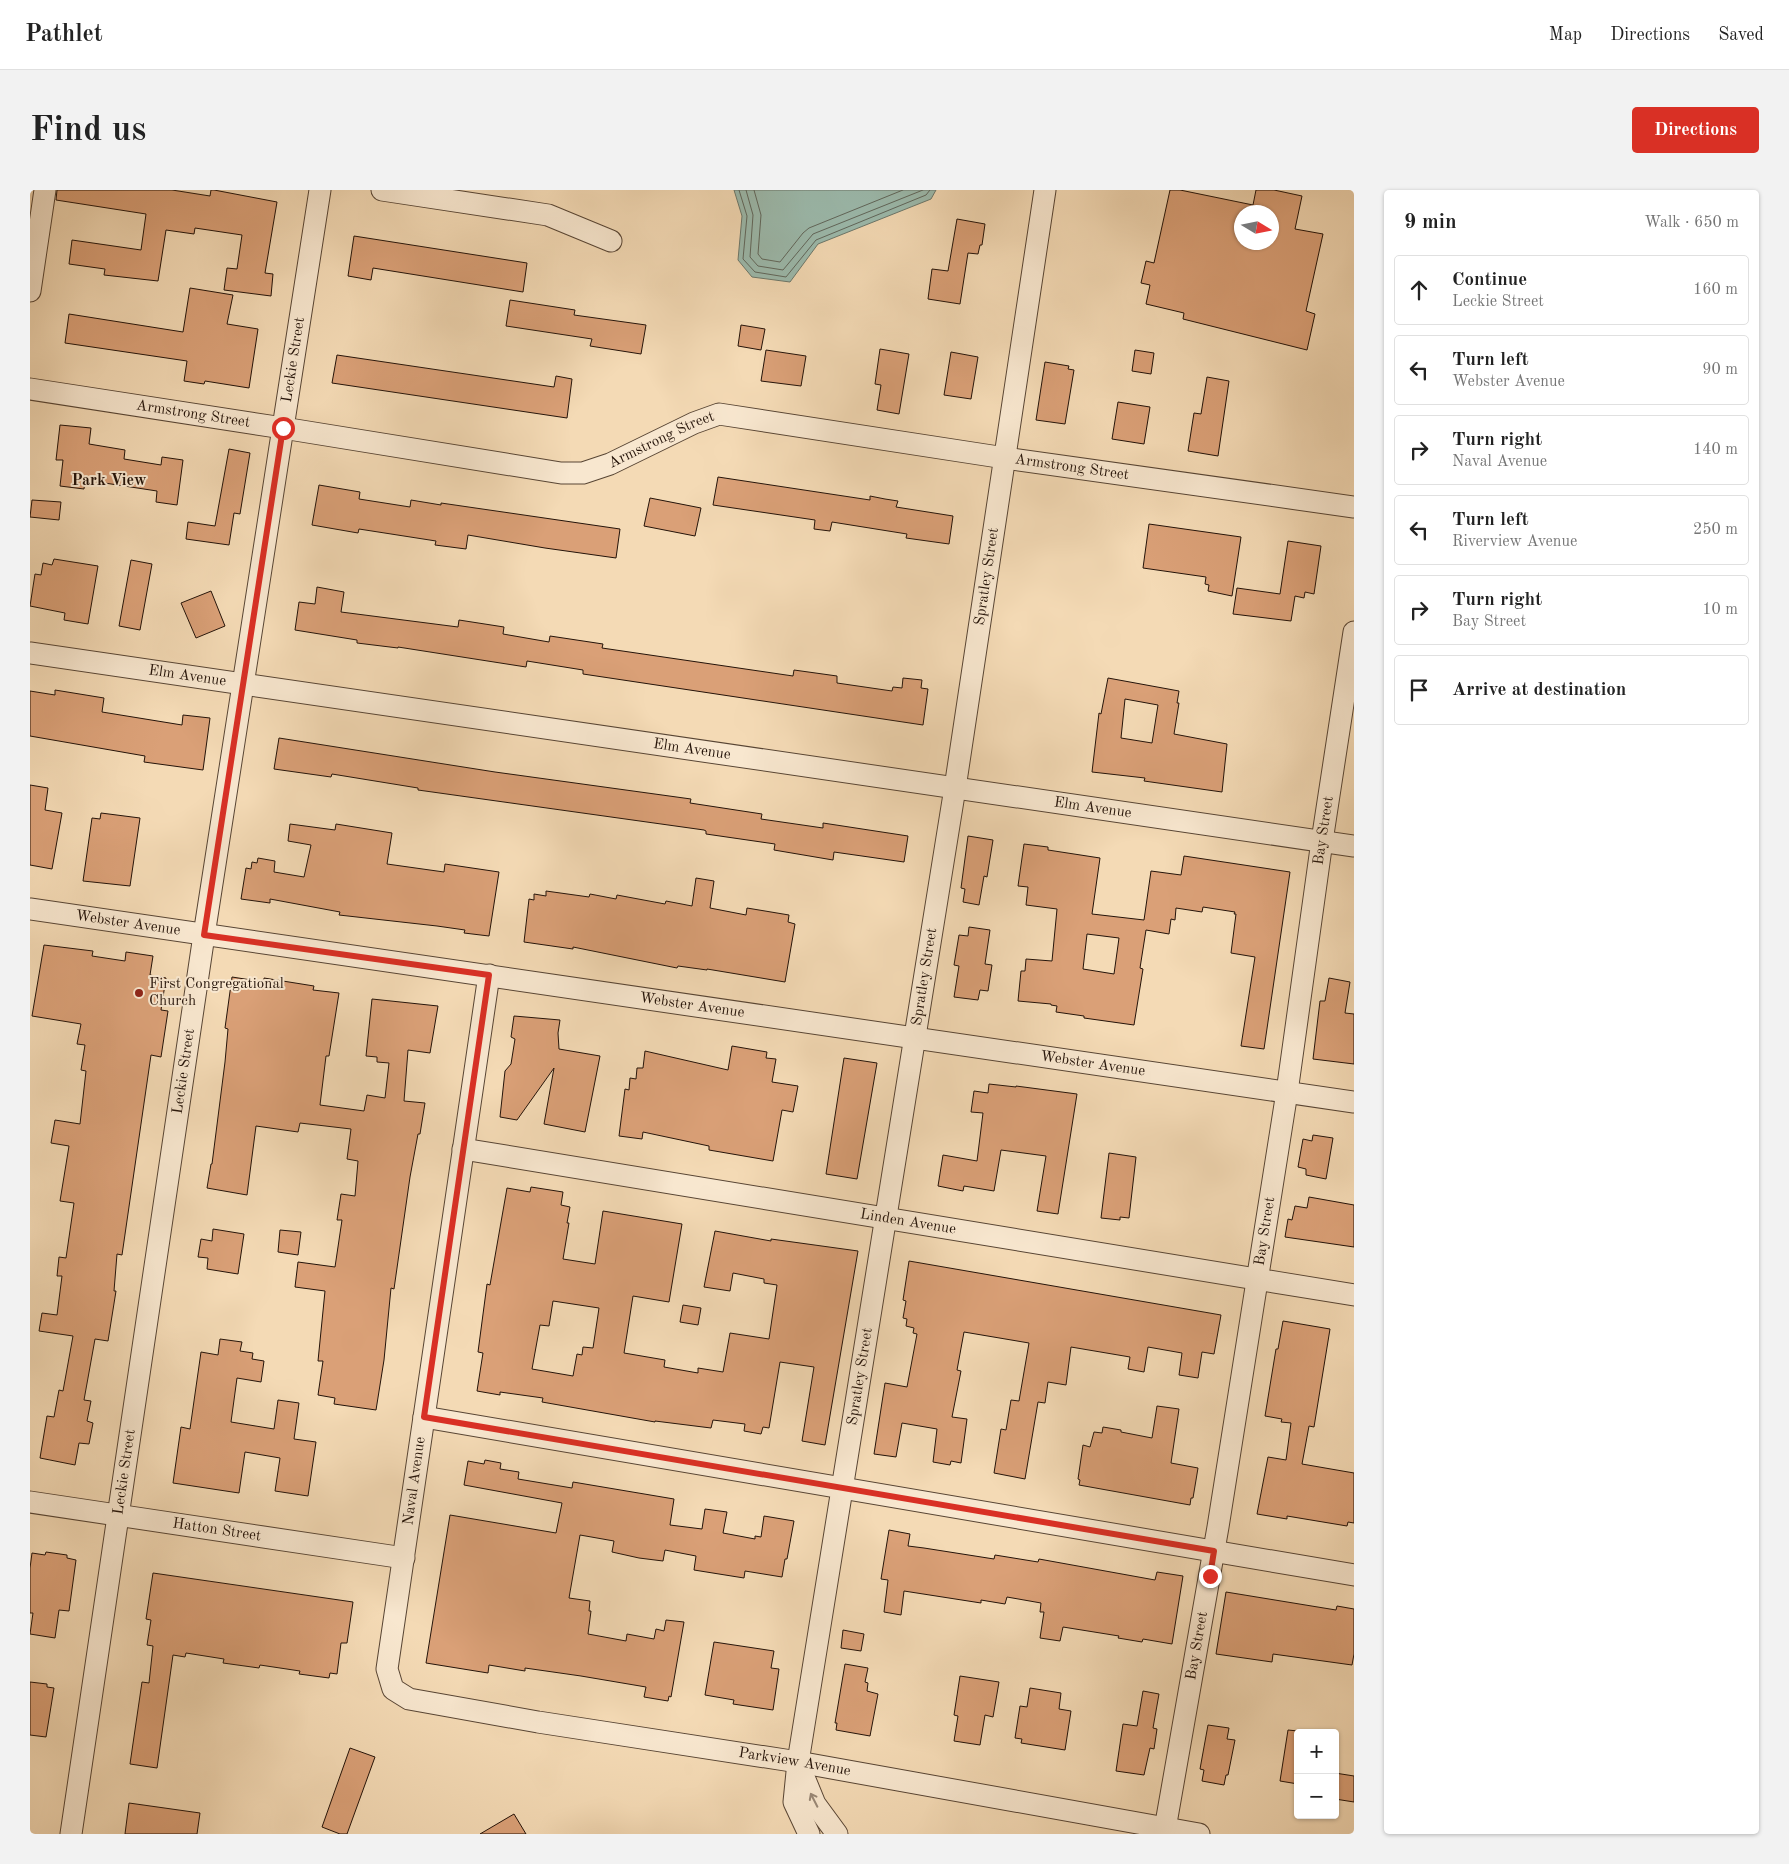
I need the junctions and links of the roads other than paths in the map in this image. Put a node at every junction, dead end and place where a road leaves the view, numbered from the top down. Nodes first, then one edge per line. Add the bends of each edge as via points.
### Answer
1 (45, 190) edge
2 (320, 190) edge
3 (382, 190) edge
4 (1045, 190) edge
5 (611, 241) dead end
6 (30, 291) edge
7 (30, 389) edge
8 (283, 428) junction
9 (1005, 458) junction
10 (1354, 507) edge
11 (1354, 632) edge
12 (30, 653) edge
13 (243, 683) junction
14 (955, 788) junction
15 (1322, 841) junction
16 (1354, 846) edge
17 (30, 909) edge
18 (204, 935) junction
19 (489, 975) junction
20 (915, 1037) junction
21 (1287, 1092) junction
22 (1354, 1102) edge
23 (463, 1149) junction
24 (886, 1218) junction
25 (1257, 1279) junction
26 (1354, 1295) edge
27 (424, 1417) junction
28 (842, 1488) junction
29 (30, 1502) edge
30 (118, 1515) junction
31 (1214, 1551) junction
32 (404, 1558) junction
33 (1354, 1575) edge
34 (393, 1689) joint
35 (798, 1762) junction
36 (1165, 1828) junction
37 (71, 1834) edge
38 (809, 1834) edge
39 (837, 1834) edge
40 (1199, 1834) edge

1 - 6 street
2 - 8 street, Leckie Street
3 - 5 street via 548,215
4 - 9 street, Spratley Street
7 - 8 street, Armstrong Street
8 - 9 street, Armstrong Street via 561,473 584,473 610,464 719,414
8 - 13 street, Leckie Street
9 - 10 street, Armstrong Street
9 - 14 street, Spratley Street
11 - 15 street, Bay Street
12 - 13 street, Elm Avenue
13 - 14 street, Elm Avenue
13 - 18 street, Leckie Street
14 - 15 street, Elm Avenue
14 - 20 street, Spratley Street
15 - 16 street, Elm Avenue
15 - 21 street, Bay Street
17 - 18 street, Webster Avenue
18 - 19 street, Webster Avenue
18 - 30 street, Leckie Street
19 - 20 street, Webster Avenue
19 - 23 street, Naval Avenue
20 - 21 street, Webster Avenue
20 - 24 street, Spratley Street
21 - 22 street, Webster Avenue
21 - 25 street, Bay Street
23 - 24 street, Linden Avenue
23 - 27 street, Naval Avenue
24 - 25 street, Linden Avenue
24 - 28 street, Spratley Street
25 - 26 street, Linden Avenue
25 - 31 street, Bay Street
27 - 28 street
27 - 32 street, Naval Avenue
28 - 31 street
28 - 35 street, Spratley Street
29 - 30 street, Hatton Street
30 - 32 street, Hatton Street
30 - 37 street, Leckie Street
31 - 33 street
31 - 36 street, Bay Street
32 - 34 street, Naval Avenue via 387,1669
34 - 35 street, Parkview Avenue via 409,1699
35 - 36 street, Parkview Avenue
35 - 38 street, Spratley Street via 794,1802
39 -> 35 street via 816,1804
36 - 40 street, Parkview Avenue

